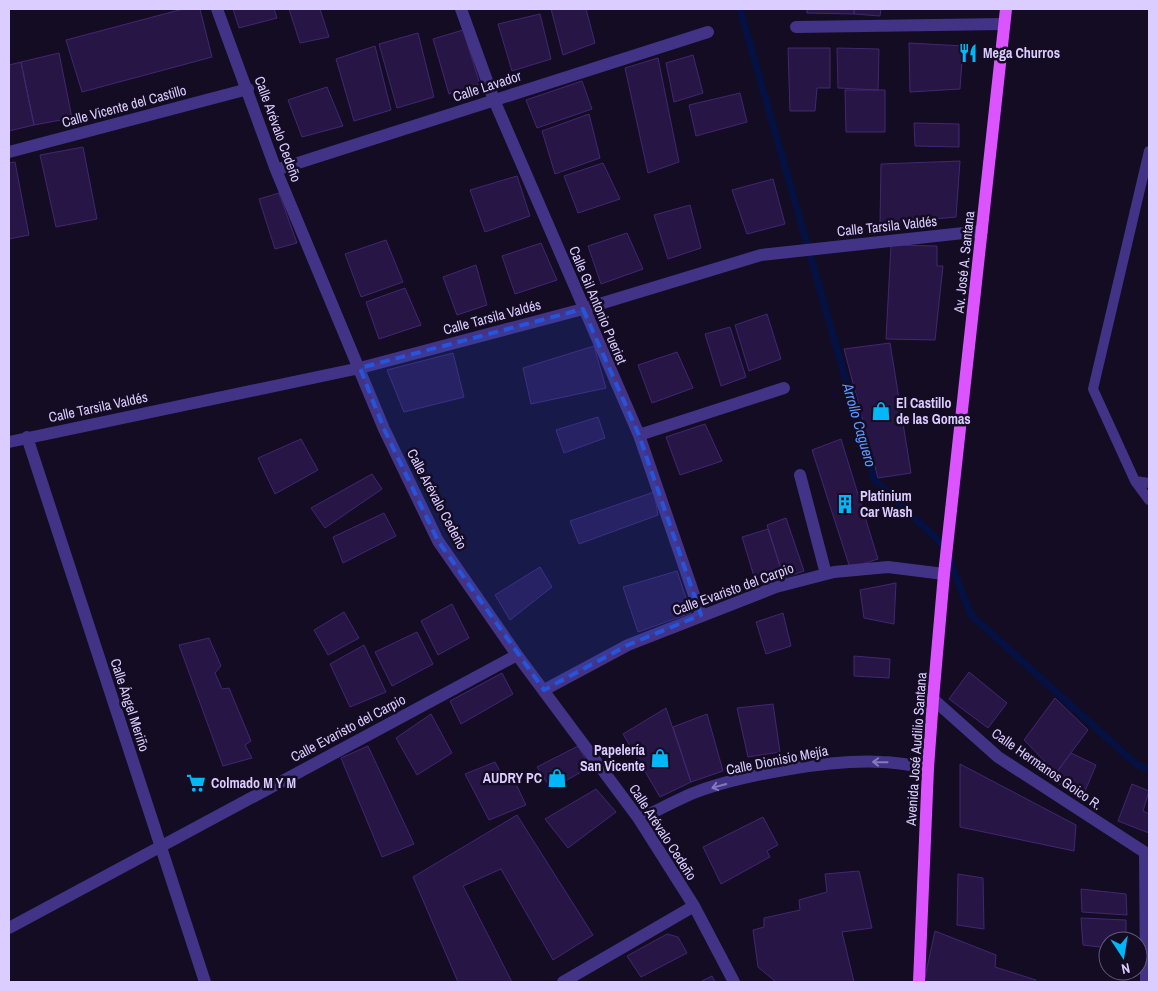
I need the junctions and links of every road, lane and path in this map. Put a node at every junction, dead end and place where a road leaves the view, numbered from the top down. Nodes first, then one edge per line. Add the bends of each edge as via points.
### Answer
1 (217, 9) edge
2 (461, 9) edge
3 (1006, 9) edge
4 (1004, 24) junction
5 (796, 27) dead end
6 (708, 32) dead end
7 (248, 89) junction
8 (494, 100) junction
9 (1149, 151) edge
10 (9, 152) edge
11 (276, 170) junction
12 (982, 230) junction
13 (583, 309) junction
14 (360, 368) junction
15 (784, 388) dead end
16 (639, 435) junction
17 (27, 437) junction
18 (9, 442) edge
19 (800, 475) dead end
20 (1135, 481) junction
21 (1149, 483) edge
22 (1149, 500) edge
23 (952, 519) joint
24 (945, 570) junction
25 (826, 574) junction
26 (701, 615) junction
27 (517, 655) junction
28 (544, 690) junction
29 (933, 700) junction
30 (928, 768) junction
31 (638, 818) junction
32 (160, 845) junction
33 (1147, 855) edge
34 (694, 906) junction
35 (9, 928) edge
36 (205, 982) edge
37 (563, 982) edge
38 (734, 982) edge
39 (919, 982) edge
40 (1146, 982) edge

1 - 7 street, Calle Arévalo Cedeño
2 - 8 street, Calle Gil Antonio Pueriet
3 - 4 main road, Av. José A. Santana
4 - 5 street
4 - 12 main road, Av. José A. Santana
6 - 8 street, Calle Lavador
7 - 10 street, Calle Vicente del Castillo
7 - 11 street, Calle Arévalo Cedeño
8 - 11 street, Calle Lavador
8 - 13 street, Calle Gil Antonio Pueriet
9 - 20 lane via 1093,389
11 - 14 street, Calle Arévalo Cedeño
12 - 13 street, Calle Tarsila Valdés via 761,255
12 - 23 main road, Av. José A. Santana
13 - 14 street, Calle Tarsila Valdés
13 - 16 street, Calle Gil Antonio Pueriet
14 - 17 street, Calle Tarsila Valdés
14 - 27 street, Calle Arévalo Cedeño via 384,429 438,542
15 - 16 street
16 - 26 street, Calle Gil Antonio Pueriet
17 - 18 street, Calle Tarsila Valdés
17 - 32 street, Calle Ángel Meriño
19 - 25 street
20 - 21 lane
20 - 22 lane
23 - 24 main road, Avenida José Audilio Santana
24 - 25 street, Calle Evaristo del Carpio via 888,567
24 - 29 main road, Avenida José Audilio Santana
25 - 26 street, Calle Evaristo del Carpio via 776,587
26 - 28 street, Calle Evaristo del Carpio via 628,645
27 - 28 street, Calle Arévalo Cedeño
27 - 32 street, Calle Evaristo del Carpio
28 - 31 street, Calle Arévalo Cedeño
29 - 30 main road, Avenida José Audilio Santana
29 - 33 street, Calle Hermanos Goico R. via 998,757
30 -> 31 street, Calle Dionisio Mejía via 882,762 794,769 692,794
30 - 39 main road, Avenida José Audilio Santana
31 - 34 street, Calle Arévalo Cedeño
32 - 35 street, Calle Evaristo del Carpio
32 - 36 street, Calle Ángel Meriño
33 - 40 street
34 - 37 street
34 - 38 street, Calle Arévalo Cedeño

